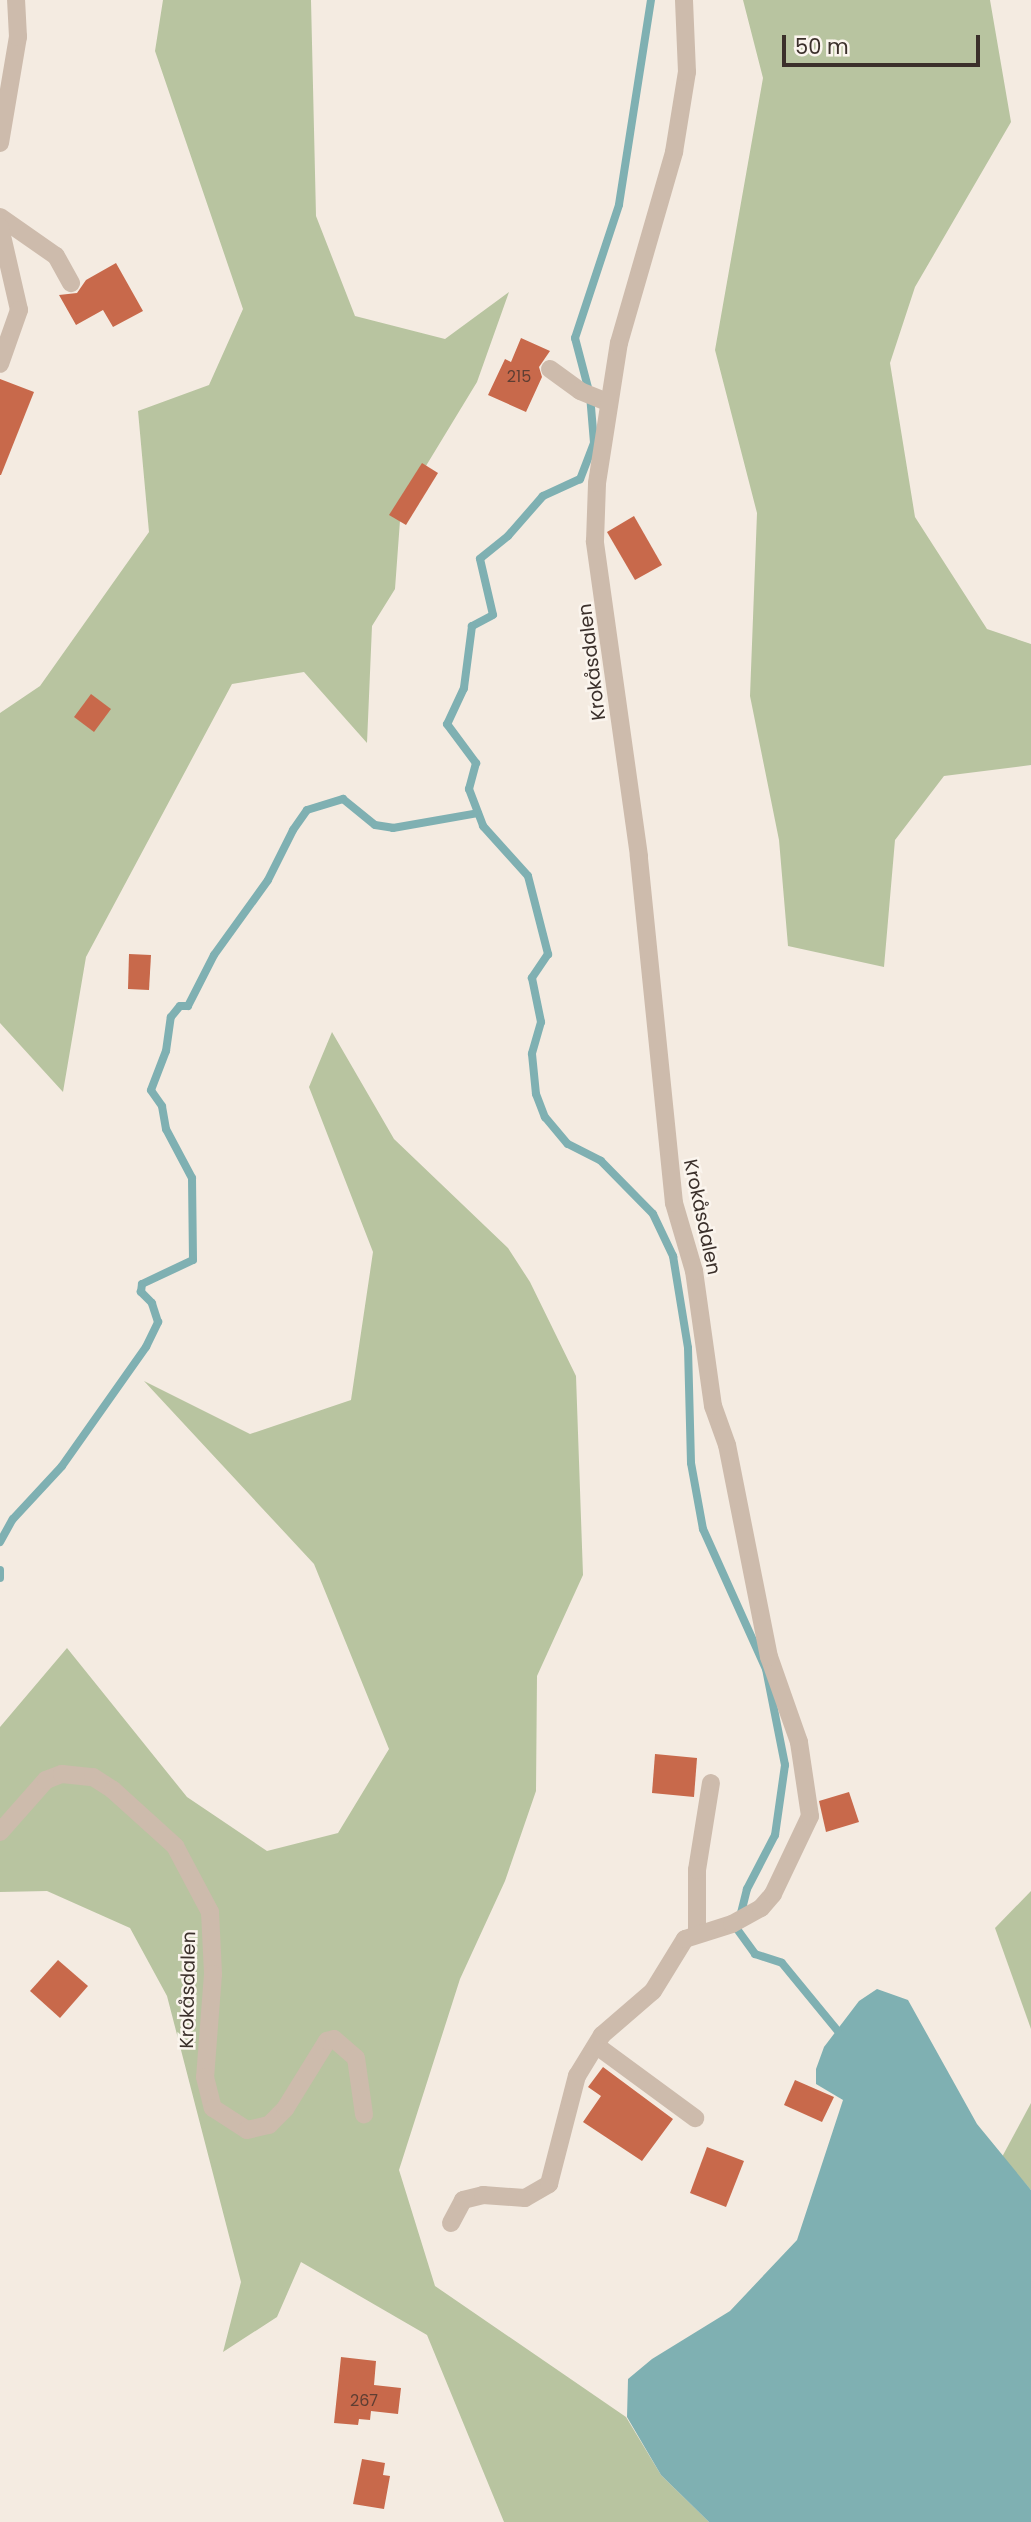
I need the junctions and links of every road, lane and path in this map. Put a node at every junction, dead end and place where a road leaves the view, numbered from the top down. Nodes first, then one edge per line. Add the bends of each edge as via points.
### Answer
1 (16, 0) edge
2 (684, 0) edge
3 (0, 143) edge
4 (0, 217) edge
5 (0, 227) edge
6 (71, 283) dead end
7 (0, 364) edge
8 (550, 369) dead end
9 (609, 403) junction
10 (711, 1783) dead end
11 (0, 1832) edge
12 (698, 1934) junction
13 (597, 2046) junction
14 (364, 2114) dead end
15 (695, 2118) dead end
16 (451, 2223) dead end

1 - 3 street via 18,37
2 - 9 street, Krokåsdalen via 687,72 674,152 619,343
4 - 6 street via 56,256
5 - 7 street via 19,310
8 - 9 street via 580,391
9 - 12 street, Krokåsdalen via 597,483 595,541 639,856 674,1203 694,1271 713,1406 727,1445 769,1657 799,1742 810,1816 774,1894 761,1908 732,1924
10 - 12 street via 696,1870
11 - 14 street, Krokåsdalen via 46,1780 62,1774 93,1777 113,1790 175,1846 210,1912 213,1985 205,2077 213,2108 247,2130 269,2125 285,2109 327,2041 334,2039 356,2058
12 - 13 street, Krokåsdalen via 677,1946 653,1991 602,2035
13 - 15 street
13 - 16 street, Krokåsdalen via 576,2076 549,2184 525,2198 482,2195 463,2200

